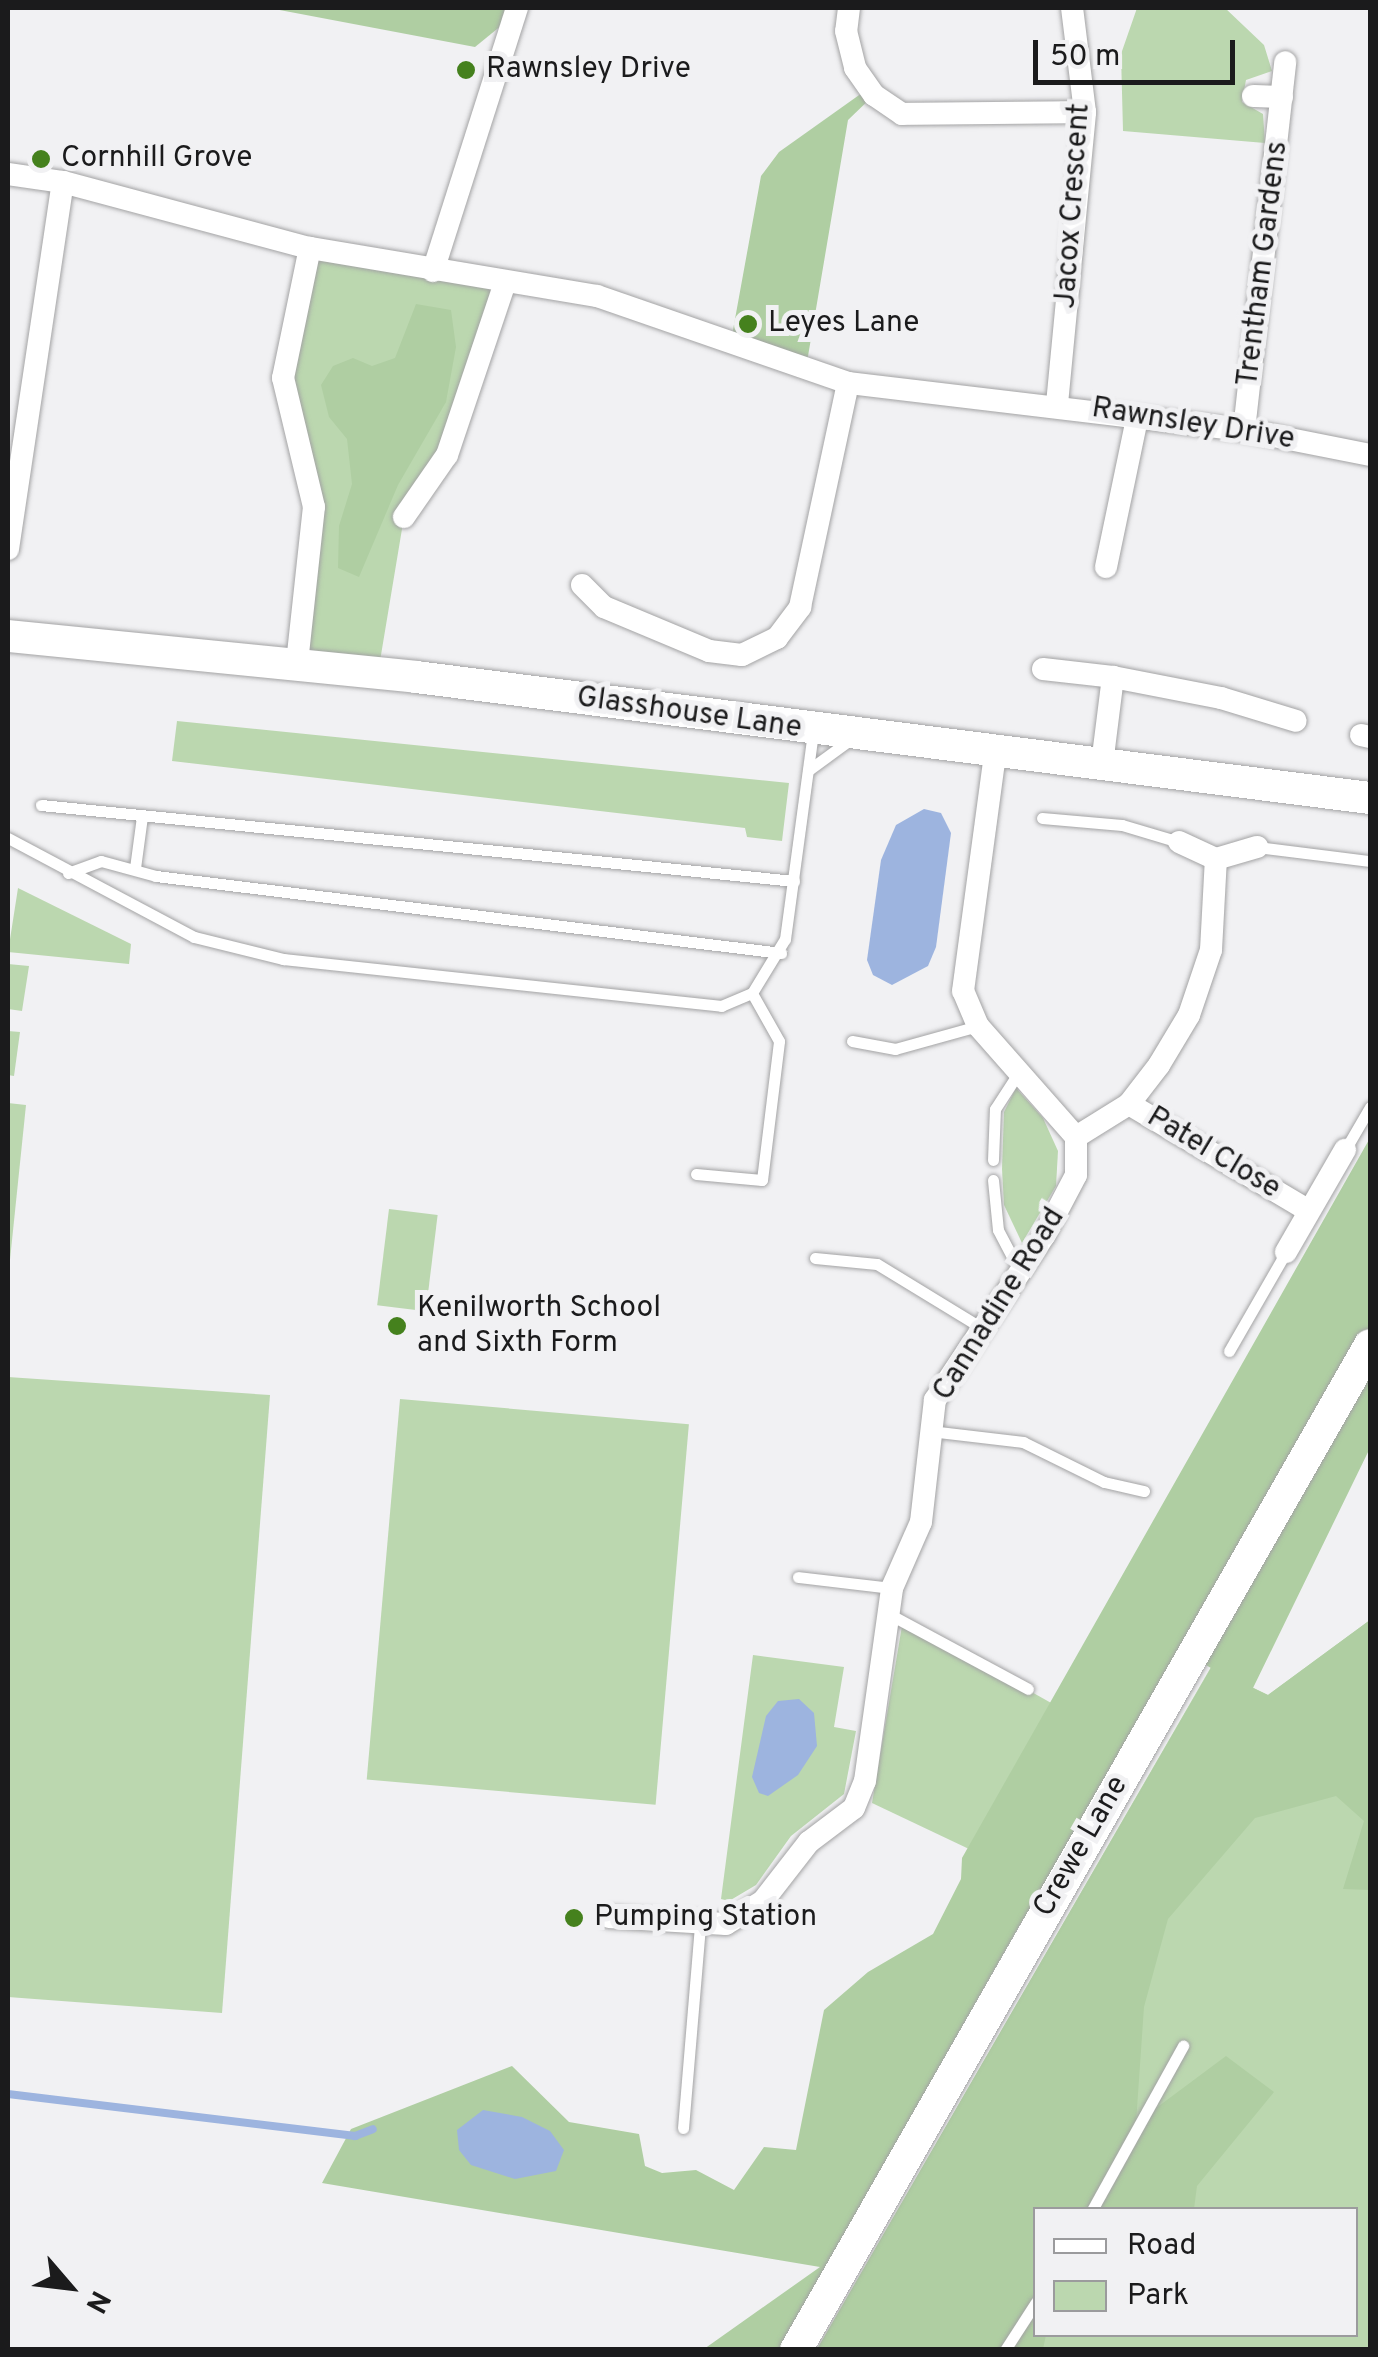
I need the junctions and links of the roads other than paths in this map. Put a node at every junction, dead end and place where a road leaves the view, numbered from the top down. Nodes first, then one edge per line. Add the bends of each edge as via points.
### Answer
1 (517, 8) edge
2 (850, 8) edge
3 (1072, 8) edge
4 (1285, 62) dead end
5 (1253, 96) dead end
6 (1282, 97) junction
7 (1085, 112) junction
8 (8, 174) edge
9 (63, 182) junction
10 (310, 248) junction
11 (433, 271) junction
12 (505, 282) junction
13 (848, 382) junction
14 (1057, 404) junction
15 (1137, 418) junction
16 (1244, 430) junction
17 (1370, 455) edge
18 (404, 517) dead end
19 (8, 549) edge
20 (1106, 567) dead end
21 (582, 584) dead end
22 (8, 636) edge
23 (298, 663) junction
24 (1043, 670) dead end
25 (1114, 677) junction
26 (1296, 722) dead end
27 (813, 731) junction
28 (860, 737) junction
29 (995, 754) junction
30 (1102, 764) junction
31 (808, 773) junction
32 (1370, 798) edge
33 (40, 805) dead end
34 (142, 816) junction
35 (1042, 818) dead end
36 (8, 838) edge
37 (1179, 842) joint
38 (1257, 848) joint
39 (1216, 859) junction
40 (1370, 862) edge
41 (135, 868) junction
42 (68, 873) junction
43 (794, 882) junction
44 (780, 952) junction
45 (752, 994) junction
46 (978, 1026) junction
47 (852, 1041) dead end
48 (1019, 1072) junction
49 (1129, 1104) junction
50 (1370, 1107) edge
51 (1076, 1137) junction
52 (1345, 1150) joint
53 (992, 1160) dead end
54 (696, 1174) dead end
55 (993, 1180) dead end
56 (1309, 1211) junction
57 (1286, 1252) joint
58 (815, 1258) dead end
59 (1020, 1272) junction
60 (982, 1328) junction
61 (1370, 1345) edge
62 (1230, 1351) dead end
63 (930, 1431) junction
64 (1144, 1491) dead end
65 (798, 1577) dead end
66 (892, 1588) junction
67 (887, 1613) junction
68 (1028, 1689) dead end
69 (610, 1917) dead end
70 (700, 1927) junction
71 (1183, 2046) dead end
72 (682, 2128) dead end
73 (1094, 2207) edge
74 (1033, 2307) edge
75 (796, 2350) edge
76 (1005, 2350) edge

1 - 11 street
2 - 7 street via 846,31 855,68 874,96 902,114
3 - 7 street, Jacox Crescent
4 - 6 street, Trentham Gardens
5 - 6 street, Trentham Gardens
6 - 16 street, Trentham Gardens
7 - 14 street, Jacox Crescent
8 - 9 street
9 - 10 street
9 - 19 street
10 - 11 street
10 - 23 street via 284,378 314,507
11 - 12 street, Rawnsley Drive
12 - 13 street, Rawnsley Drive via 654,310
12 - 18 street via 446,454
13 - 14 street, Rawnsley Drive
13 - 21 street via 800,607 777,638 742,656 709,651 604,606
14 - 15 street, Rawnsley Drive
15 - 16 street, Rawnsley Drive
15 - 20 street
16 - 17 street, Rawnsley Drive
22 - 23 street, Glasshouse Lane
23 - 27 street, Glasshouse Lane
24 - 25 street
25 - 26 street via 1221,698
25 - 30 street
27 - 28 street, Glasshouse Lane
27 - 31 lane
28 - 29 street, Glasshouse Lane
28 - 31 lane via 827,752
29 - 30 street, Glasshouse Lane
29 - 46 street via 963,991
30 - 32 street, Glasshouse Lane
31 - 43 lane
33 - 34 lane
34 - 41 lane
34 - 43 lane
35 - 37 lane via 1122,825
36 - 42 lane
37 - 39 street
38 - 39 street
38 - 40 lane
39 - 49 street via 1211,950 1189,1015
41 - 42 lane via 92,861
41 - 44 lane via 156,876
42 - 45 lane via 194,937 283,960 721,1006
43 - 44 lane
44 - 45 lane
45 - 54 lane via 778,1040 762,1180
46 - 47 lane via 895,1049
46 - 48 street
48 - 51 street
48 - 53 lane via 995,1108
49 - 51 street
49 - 56 street, Patel Close
50 - 52 lane
51 - 59 street, Cannadine Road via 1076,1175
52 - 56 street
55 - 59 lane via 998,1230
56 - 57 street, Patel Close
57 - 62 lane
58 - 60 lane via 877,1264
59 - 60 street, Cannadine Road
60 - 63 street, Cannadine Road via 935,1400
61 - 75 street, Crewe Lane
63 - 64 lane via 1022,1442 1104,1482
63 - 66 street, Cannadine Road via 921,1522
65 - 66 lane
66 - 67 street, Cannadine Road
67 - 68 lane
67 - 70 street, Cannadine Road via 864,1782 854,1808 809,1842 763,1901 726,1924
69 - 70 street, Cannadine Road
70 - 72 lane
71 - 73 lane
74 - 76 lane

